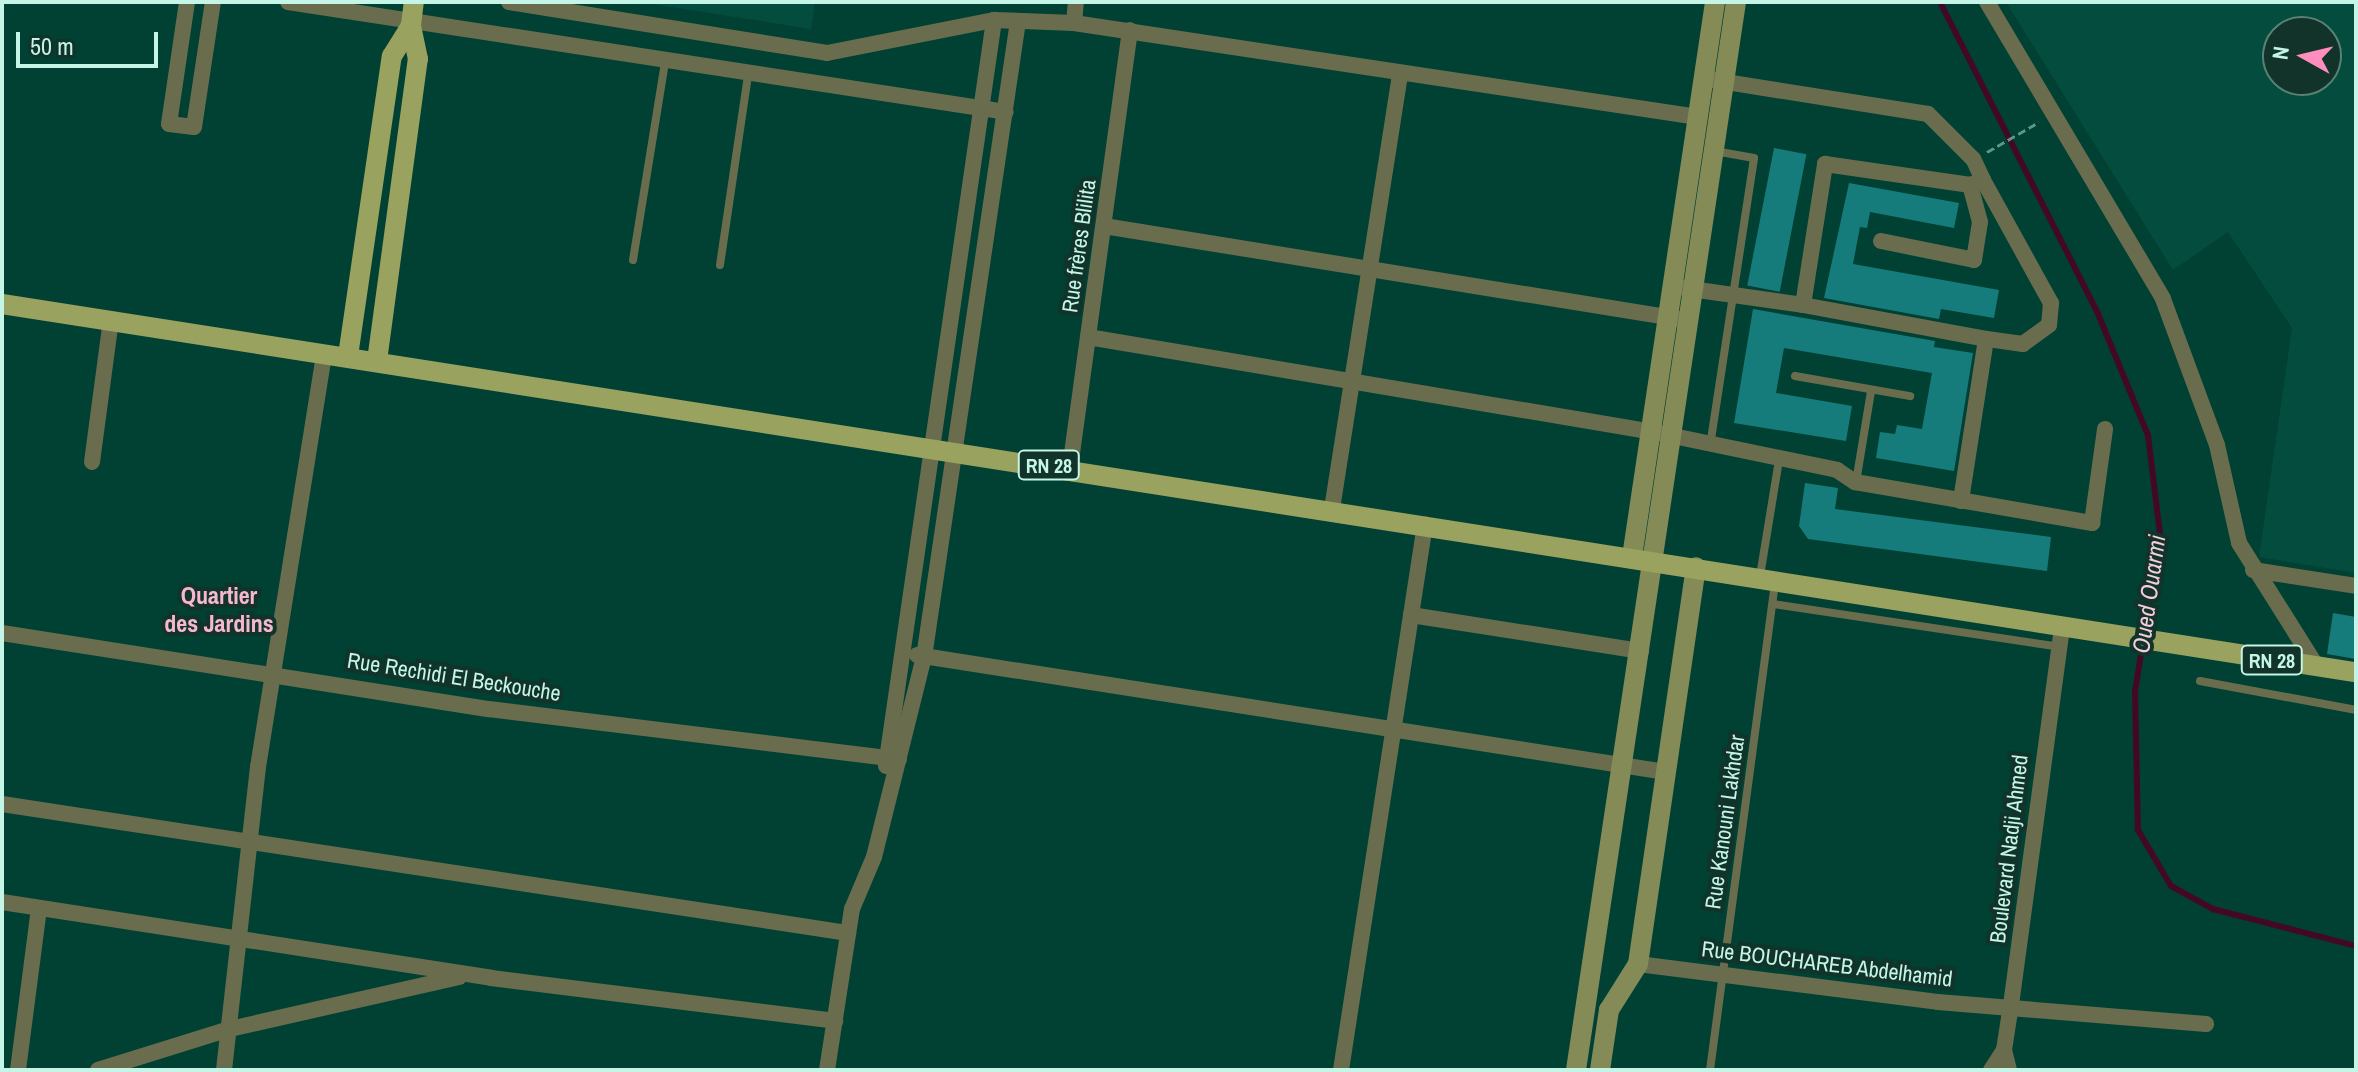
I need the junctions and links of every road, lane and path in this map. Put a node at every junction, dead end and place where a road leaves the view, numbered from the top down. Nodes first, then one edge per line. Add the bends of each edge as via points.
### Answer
1 (187, 2) edge
2 (213, 2) edge
3 (288, 2) edge
4 (414, 2) edge
5 (509, 2) edge
6 (1076, 2) edge
7 (1715, 2) edge
8 (1736, 2) edge
9 (1987, 2) edge
10 (994, 20) junction
11 (1018, 21) junction
12 (1074, 23) junction
13 (411, 25) junction
14 (1130, 30) junction
15 (665, 62) junction
16 (748, 75) junction
17 (1400, 77) junction
18 (1704, 78) junction
19 (1725, 83) junction
20 (980, 109) junction
21 (1006, 112) junction
22 (1698, 117) junction
23 (2021, 132) dead end
24 (1715, 150) junction
25 (1983, 154) dead end
26 (1977, 182) junction
27 (1104, 226) junction
28 (1881, 241) dead end
29 (633, 260) dead end
30 (720, 265) dead end
31 (1370, 269) junction
32 (1685, 288) junction
33 (1733, 294) junction
34 (2, 304) edge
35 (1803, 305) junction
36 (1680, 319) junction
37 (111, 320) junction
38 (1088, 337) junction
39 (1986, 339) junction
40 (324, 353) junction
41 (348, 356) junction
42 (377, 361) junction
43 (1795, 376) dead end
44 (1351, 380) junction
45 (1871, 391) junction
46 (1910, 396) dead end
47 (2105, 429) dead end
48 (1663, 436) junction
49 (929, 446) junction
50 (1710, 447) junction
51 (955, 450) junction
52 (1779, 460) junction
53 (92, 462) dead end
54 (1070, 468) junction
55 (1855, 482) junction
56 (1961, 501) junction
57 (1332, 509) junction
58 (1425, 524) junction
59 (1632, 557) junction
60 (1655, 561) junction
61 (1696, 567) junction
62 (2253, 570) junction
63 (1768, 577) junction
64 (2356, 586) edge
65 (1773, 604) junction
66 (1411, 615) junction
67 (2, 633) edge
68 (2061, 638) junction
69 (1641, 651) junction
70 (900, 652) junction
71 (924, 657) junction
72 (2317, 667) junction
73 (273, 671) junction
74 (2356, 672) edge
75 (2200, 681) dead end
76 (2356, 710) edge
77 (1393, 732) junction
78 (893, 759) junction
79 (1623, 766) junction
80 (1666, 772) junction
81 (2, 804) edge
82 (251, 839) junction
83 (2, 902) edge
84 (39, 909) junction
85 (848, 933) junction
86 (241, 941) junction
87 (1638, 964) junction
88 (1723, 974) junction
89 (469, 975) junction
90 (2011, 1005) junction
91 (835, 1021) junction
92 (2206, 1024) dead end
93 (230, 1029) junction
94 (2004, 1050) junction
95 (18, 1070) edge
96 (98, 1070) edge
97 (224, 1070) edge
98 (827, 1070) edge
99 (1341, 1070) edge
100 (1576, 1070) edge
101 (1600, 1070) edge
102 (1710, 1070) edge
103 (1991, 1070) edge
104 (2009, 1070) edge

1 - 2 street via 169,124 194,127
3 - 13 street
4 - 13 main road
5 - 10 street via 827,53
6 - 12 street
7 - 18 main road
8 - 19 main road
9 - 62 street via 2173,320 2217,445 2239,543
10 - 11 street
10 - 20 street
11 - 12 street
11 - 21 street
12 - 14 street
13 - 15 street
13 - 41 main road via 392,56
13 - 42 main road via 418,59
14 - 17 street
14 - 27 street, Rue frères Blilita
15 - 16 street
15 - 29 lane
16 - 20 street
16 - 30 lane
17 - 22 street
17 - 31 street
18 - 19 street
18 - 22 main road
19 - 24 main road
19 - 26 street via 1928,114 1973,159
20 - 21 street
20 - 49 street
21 - 51 street
22 - 32 main road
23 - 25 path
24 - 32 main road
24 - 33 lane via 1754,158
26 - 28 street via 1980,222 1974,260
26 - 35 street via 1825,164
26 - 39 street via 2051,303 2049,325 2023,344
27 - 31 street
27 - 38 street, Rue frères Blilita
31 - 36 street
31 - 44 street
32 - 33 street
32 - 36 main road
33 - 35 street
33 - 50 lane
34 - 37 main road, RN 28
35 - 39 street
36 - 48 main road
37 - 40 main road, RN 28
37 - 53 street
38 - 44 street
38 - 54 street, Rue frères Blilita
39 - 56 street
40 - 41 main road, RN 28
40 - 73 street
41 - 42 main road, RN 28
42 - 49 main road, RN 28
43 - 45 lane
44 - 48 street
44 - 57 street
45 - 46 lane
45 - 55 lane
47 - 56 street via 2092,523
48 - 50 street
48 - 59 main road
48 - 60 main road
49 - 51 main road, RN 28
49 - 70 street
50 - 52 street
51 - 54 main road, RN 28
51 - 71 street
52 - 55 street via 1837,470
52 - 63 lane, Rue Kanouni Lakhdar
54 - 57 main road, RN 28
55 - 56 street
57 - 58 main road, RN 28
58 - 59 main road, RN 28
58 - 66 street
59 - 60 main road, RN 28
60 - 61 main road, RN 28
60 - 69 main road
61 - 63 main road, RN 28
61 - 80 main road
62 - 64 street
62 - 72 street
63 - 65 lane, Rue Kanouni Lakhdar
63 - 68 main road, RN 28
65 - 68 lane
65 - 88 lane, Rue Kanouni Lakhdar
66 - 69 street
66 - 77 street
67 - 73 street, Rue Rechidi El Beckouche
68 - 72 main road, RN 28 via 2094,634
68 - 90 street, Boulevard Nadji Ahmed
69 - 79 main road
70 - 71 street
70 - 78 street
71 - 77 street
71 - 78 street
72 - 74 main road, RN 28
73 - 78 street, Rue Rechidi El Beckouche via 489,709
73 - 82 street
75 - 76 lane
77 - 79 street
77 - 99 street
78 - 85 street via 874,857
79 - 80 street
79 - 100 main road
80 - 87 main road
81 - 82 street
82 - 85 street
82 - 86 street
83 - 84 street
84 - 86 street
84 - 95 street
85 - 91 street
86 - 89 street
86 - 93 street
87 - 88 street, Rue BOUCHAREB Abdelhamid
87 - 101 main road via 1609,1010
88 - 90 street, Rue BOUCHAREB Abdelhamid
88 - 102 lane, Rue Kanouni Lakhdar
89 - 91 street
89 - 93 street
90 - 92 street, Rue BOUCHAREB Abdelhamid
90 - 94 street, Boulevard Nadji Ahmed
91 - 98 street
93 - 96 street
93 - 97 street
94 - 103 street, Boulevard Nadji Ahmed
94 - 104 street

